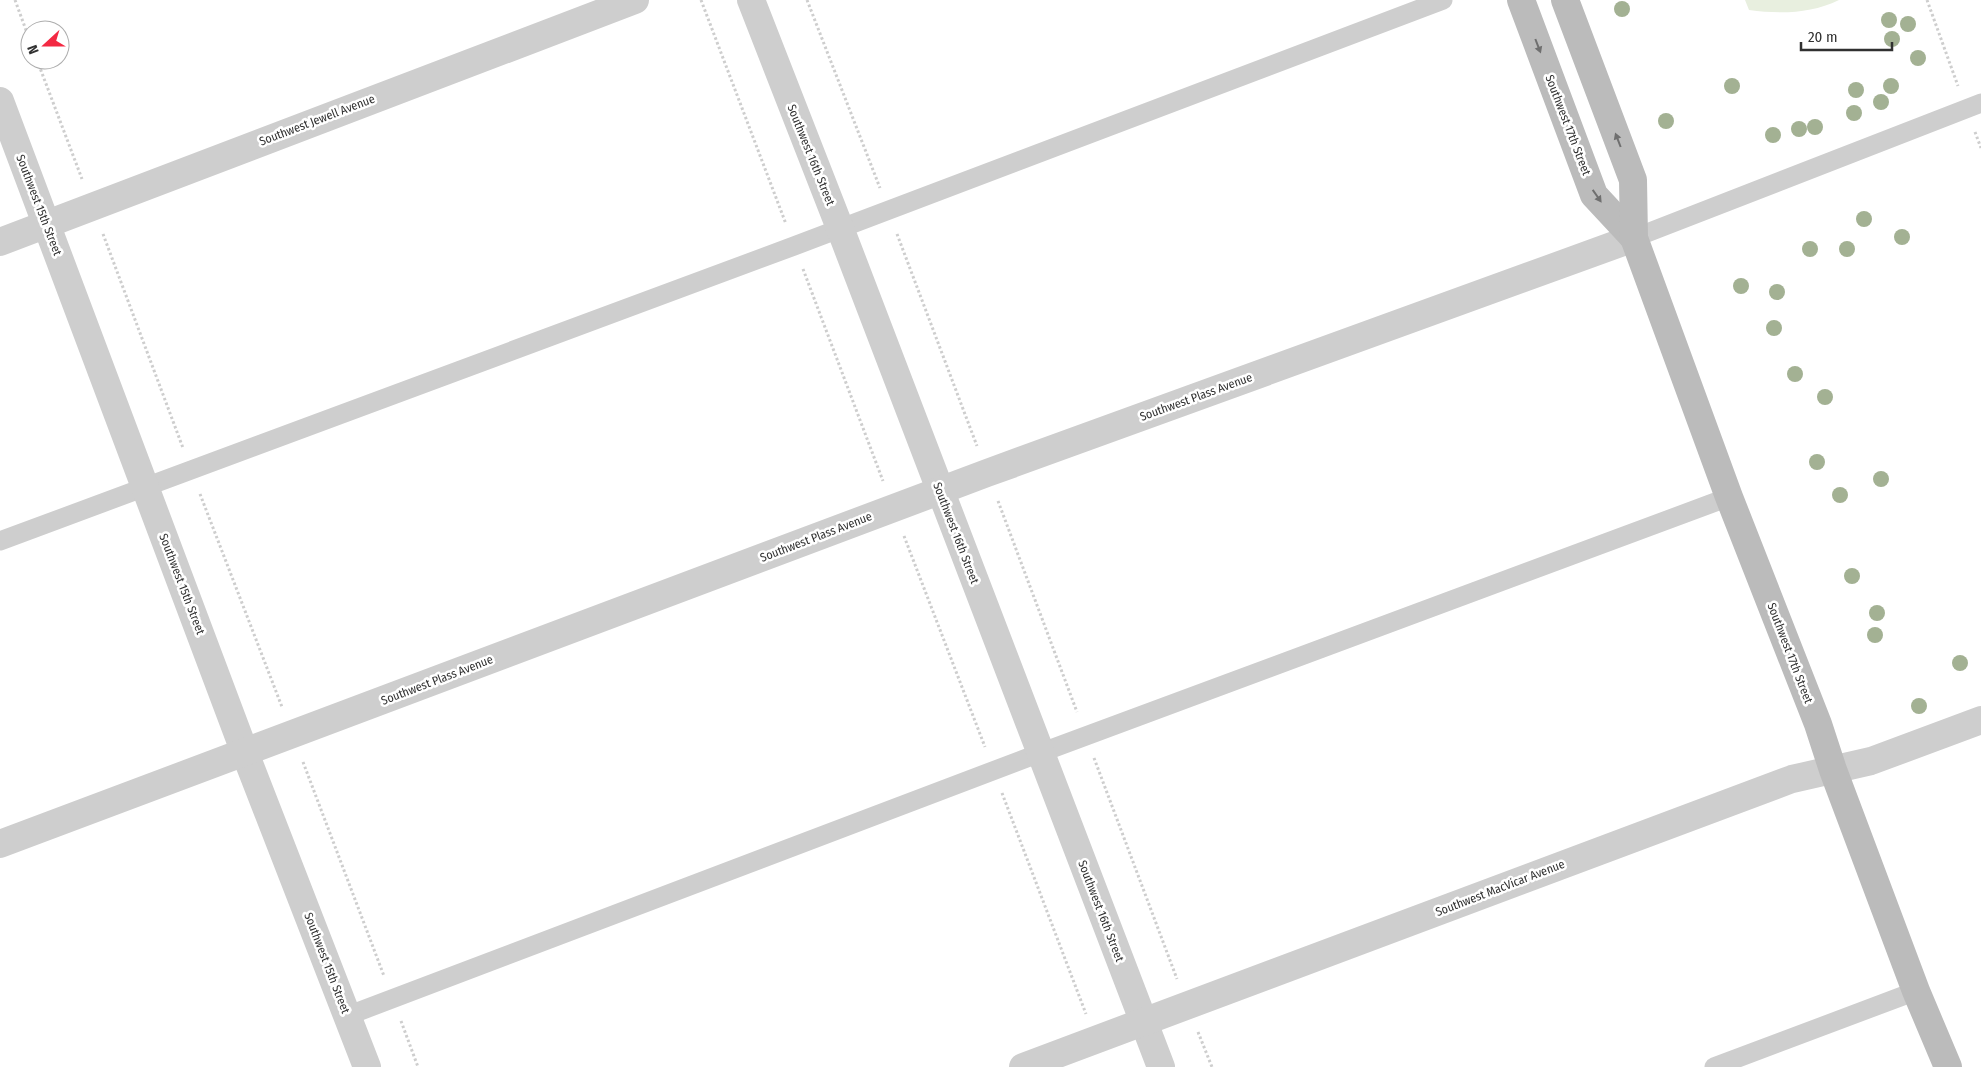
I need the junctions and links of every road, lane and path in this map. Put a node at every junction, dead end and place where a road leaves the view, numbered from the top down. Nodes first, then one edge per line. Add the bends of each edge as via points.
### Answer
1 (14, 0) edge
2 (635, 0) edge
3 (701, 0) edge
4 (750, 0) edge
5 (808, 0) edge
6 (1443, 0) edge
7 (1520, 0) edge
8 (1565, 0) edge
9 (1927, 0) edge
10 (22, 20) edge
11 (41, 70) edge
12 (0, 101) edge
13 (1974, 105) edge
14 (1981, 148) edge
15 (92, 206) junction
16 (888, 210) junction
17 (46, 223) junction
18 (840, 228) junction
19 (1634, 238) junction
20 (0, 242) edge
21 (794, 246) junction
22 (191, 471) junction
23 (987, 473) junction
24 (146, 488) junction
25 (940, 490) junction
26 (1729, 496) junction
27 (893, 508) junction
28 (0, 542) edge
29 (1981, 720) edge
30 (293, 734) junction
31 (1086, 736) junction
32 (245, 753) junction
33 (1040, 753) junction
34 (1833, 770) junction
35 (994, 771) junction
36 (0, 844) edge
37 (1916, 991) junction
38 (392, 998) junction
39 (1187, 1005) junction
40 (347, 1016) junction
41 (1144, 1022) junction
42 (1096, 1040) junction
43 (367, 1067) edge
44 (418, 1067) edge
45 (1023, 1067) edge
46 (1161, 1067) edge
47 (1212, 1067) edge
48 (1714, 1067) edge
49 (1948, 1067) edge

1 - 10 path
2 - 15 street, Southwest Jewell Avenue
3 - 21 path
4 - 18 street, Southwest 16th Street
5 - 16 path
6 - 16 lane
7 -> 19 main road, Southwest 17th Street via 1594,195
19 -> 8 main road, Southwest 17th Street via 1633,180
9 - 13 path
11 - 15 path
12 - 17 street, Southwest 15th Street
13 - 14 path
13 - 19 lane
15 - 17 street, Southwest Jewell Avenue
15 - 22 path
16 - 18 lane
16 - 23 path
17 - 20 street, Southwest Jewell Avenue
17 - 24 street, Southwest 15th Street
18 - 21 lane
18 - 25 street, Southwest 16th Street
19 - 23 street, Southwest Plass Avenue
19 - 26 main road, Southwest 17th Street
21 - 22 lane
21 - 27 path
22 - 24 lane
22 - 30 path
23 - 25 street, Southwest Plass Avenue
23 - 31 path
24 - 28 lane
24 - 32 street, Southwest 15th Street
25 - 27 street, Southwest Plass Avenue
25 - 33 street, Southwest 16th Street
26 - 31 lane
26 - 34 main road, Southwest 17th Street
27 - 30 street, Southwest Plass Avenue
27 - 35 path
29 - 34 street, Southwest MacVicar Avenue via 1871,761
30 - 32 street, Southwest Plass Avenue
30 - 38 path
31 - 33 lane
31 - 39 path
32 - 36 street, Southwest Plass Avenue
32 - 40 street, Southwest 15th Street
33 - 35 lane
33 - 41 street, Southwest 16th Street
34 - 37 main road, Southwest 17th Street
34 - 39 street, Southwest MacVicar Avenue via 1792,779
35 - 38 lane
35 - 42 path
37 - 48 lane
37 - 49 main road, Southwest 17th Street
38 - 40 lane
38 - 44 path
39 - 41 street, Southwest MacVicar Avenue
39 - 47 path
40 - 43 street, Southwest 15th Street
41 - 42 street, Southwest MacVicar Avenue
41 - 46 street, Southwest 16th Street
42 - 45 street, Southwest MacVicar Avenue

